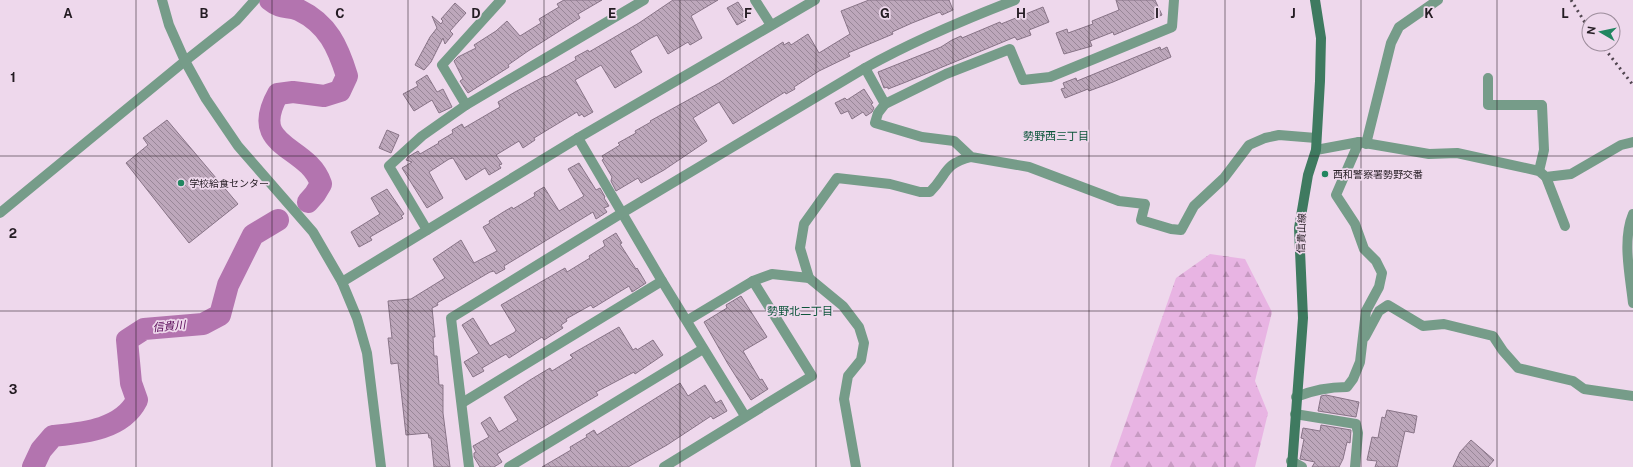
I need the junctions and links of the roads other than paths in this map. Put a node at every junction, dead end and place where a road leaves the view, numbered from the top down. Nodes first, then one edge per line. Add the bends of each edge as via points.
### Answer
1 (162, 0) edge
2 (255, 0) edge
3 (502, 0) edge
4 (644, 0) edge
5 (755, 0) edge
6 (815, 0) edge
7 (1015, 0) edge
8 (1174, 0) edge
9 (1315, 0) edge
10 (1438, 0) edge
11 (771, 25) junction
12 (185, 61) junction
13 (865, 68) junction
14 (1488, 78) dead end
15 (885, 104) junction
16 (466, 105) junction
17 (578, 138) junction
18 (1316, 138) junction
19 (1633, 142) edge
20 (1363, 143) junction
21 (1316, 150) junction
22 (971, 157) junction
23 (1543, 174) junction
24 (0, 213) edge
25 (622, 213) junction
26 (1633, 214) edge
27 (1565, 226) dead end
28 (426, 230) junction
29 (809, 278) junction
30 (662, 281) junction
31 (753, 281) junction
32 (342, 282) junction
33 (1633, 302) edge
34 (688, 320) junction
35 (1362, 344) junction
36 (703, 349) junction
37 (1633, 396) edge
38 (1296, 397) junction
39 (462, 403) junction
40 (1295, 414) junction
41 (745, 416) junction
42 (1292, 464) edge
43 (381, 467) edge
44 (469, 467) edge
45 (509, 467) edge
46 (664, 467) edge
47 (856, 467) edge
48 (1302, 467) edge
49 (1354, 467) edge

1 - 12 street via 169,25
2 - 12 street via 237,20
3 - 16 street via 442,65
4 - 16 street
5 - 11 street
6 - 11 street
7 - 13 street via 958,22
8 - 15 street via 1172,27 1050,76 1023,80 1010,49 946,74
9 - 18 main road, 信貴山線 via 1321,38
10 - 20 street via 1400,27 1391,43
11 - 17 street
12 - 24 street
12 - 32 street via 206,100 238,146 313,232
13 - 15 street
13 - 25 street
14 - 23 street via 1488,106 1542,105
15 - 22 street via 878,113 875,123 922,137 954,141
16 - 28 street via 422,136 389,166
17 - 25 street
17 - 28 street
18 - 21 main road, 信貴山線
18 - 22 street via 1279,135 1249,145 1224,178 1194,206 1182,230 1141,220 1145,204 1119,200 1029,167
19 - 23 street via 1621,145 1571,174
20 - 21 street
20 - 23 street via 1429,154 1456,153
20 - 35 street via 1336,195 1355,224 1364,250 1376,261 1382,273 1380,287 1366,311
21 - 38 main road, 信貴山線 via 1308,176 1299,228 1302,318
22 - 29 street via 950,165 939,184 930,192 838,178 804,224 800,248
23 - 27 street
25 - 30 street
25 - 39 street via 451,318
26 - 33 street via 1629,224 1628,253
28 - 32 street
29 - 31 street via 772,274
29 - 47 street via 843,306 859,327 864,343 861,360 848,376 844,399
30 - 34 street
30 - 39 street
31 - 34 street
31 - 41 street via 812,376
32 - 43 street via 357,318 367,353
34 - 36 street
35 - 37 street via 1379,311 1388,305 1423,326 1444,324 1493,336 1518,368 1573,381 1584,389
35 - 38 street via 1360,362 1347,387 1330,387
36 - 41 street
36 - 45 street
38 - 40 main road, 信貴山線
39 - 44 street
40 - 42 main road, 信貴山線
40 - 49 street via 1356,424 1358,433
41 - 46 street
42 - 48 street

